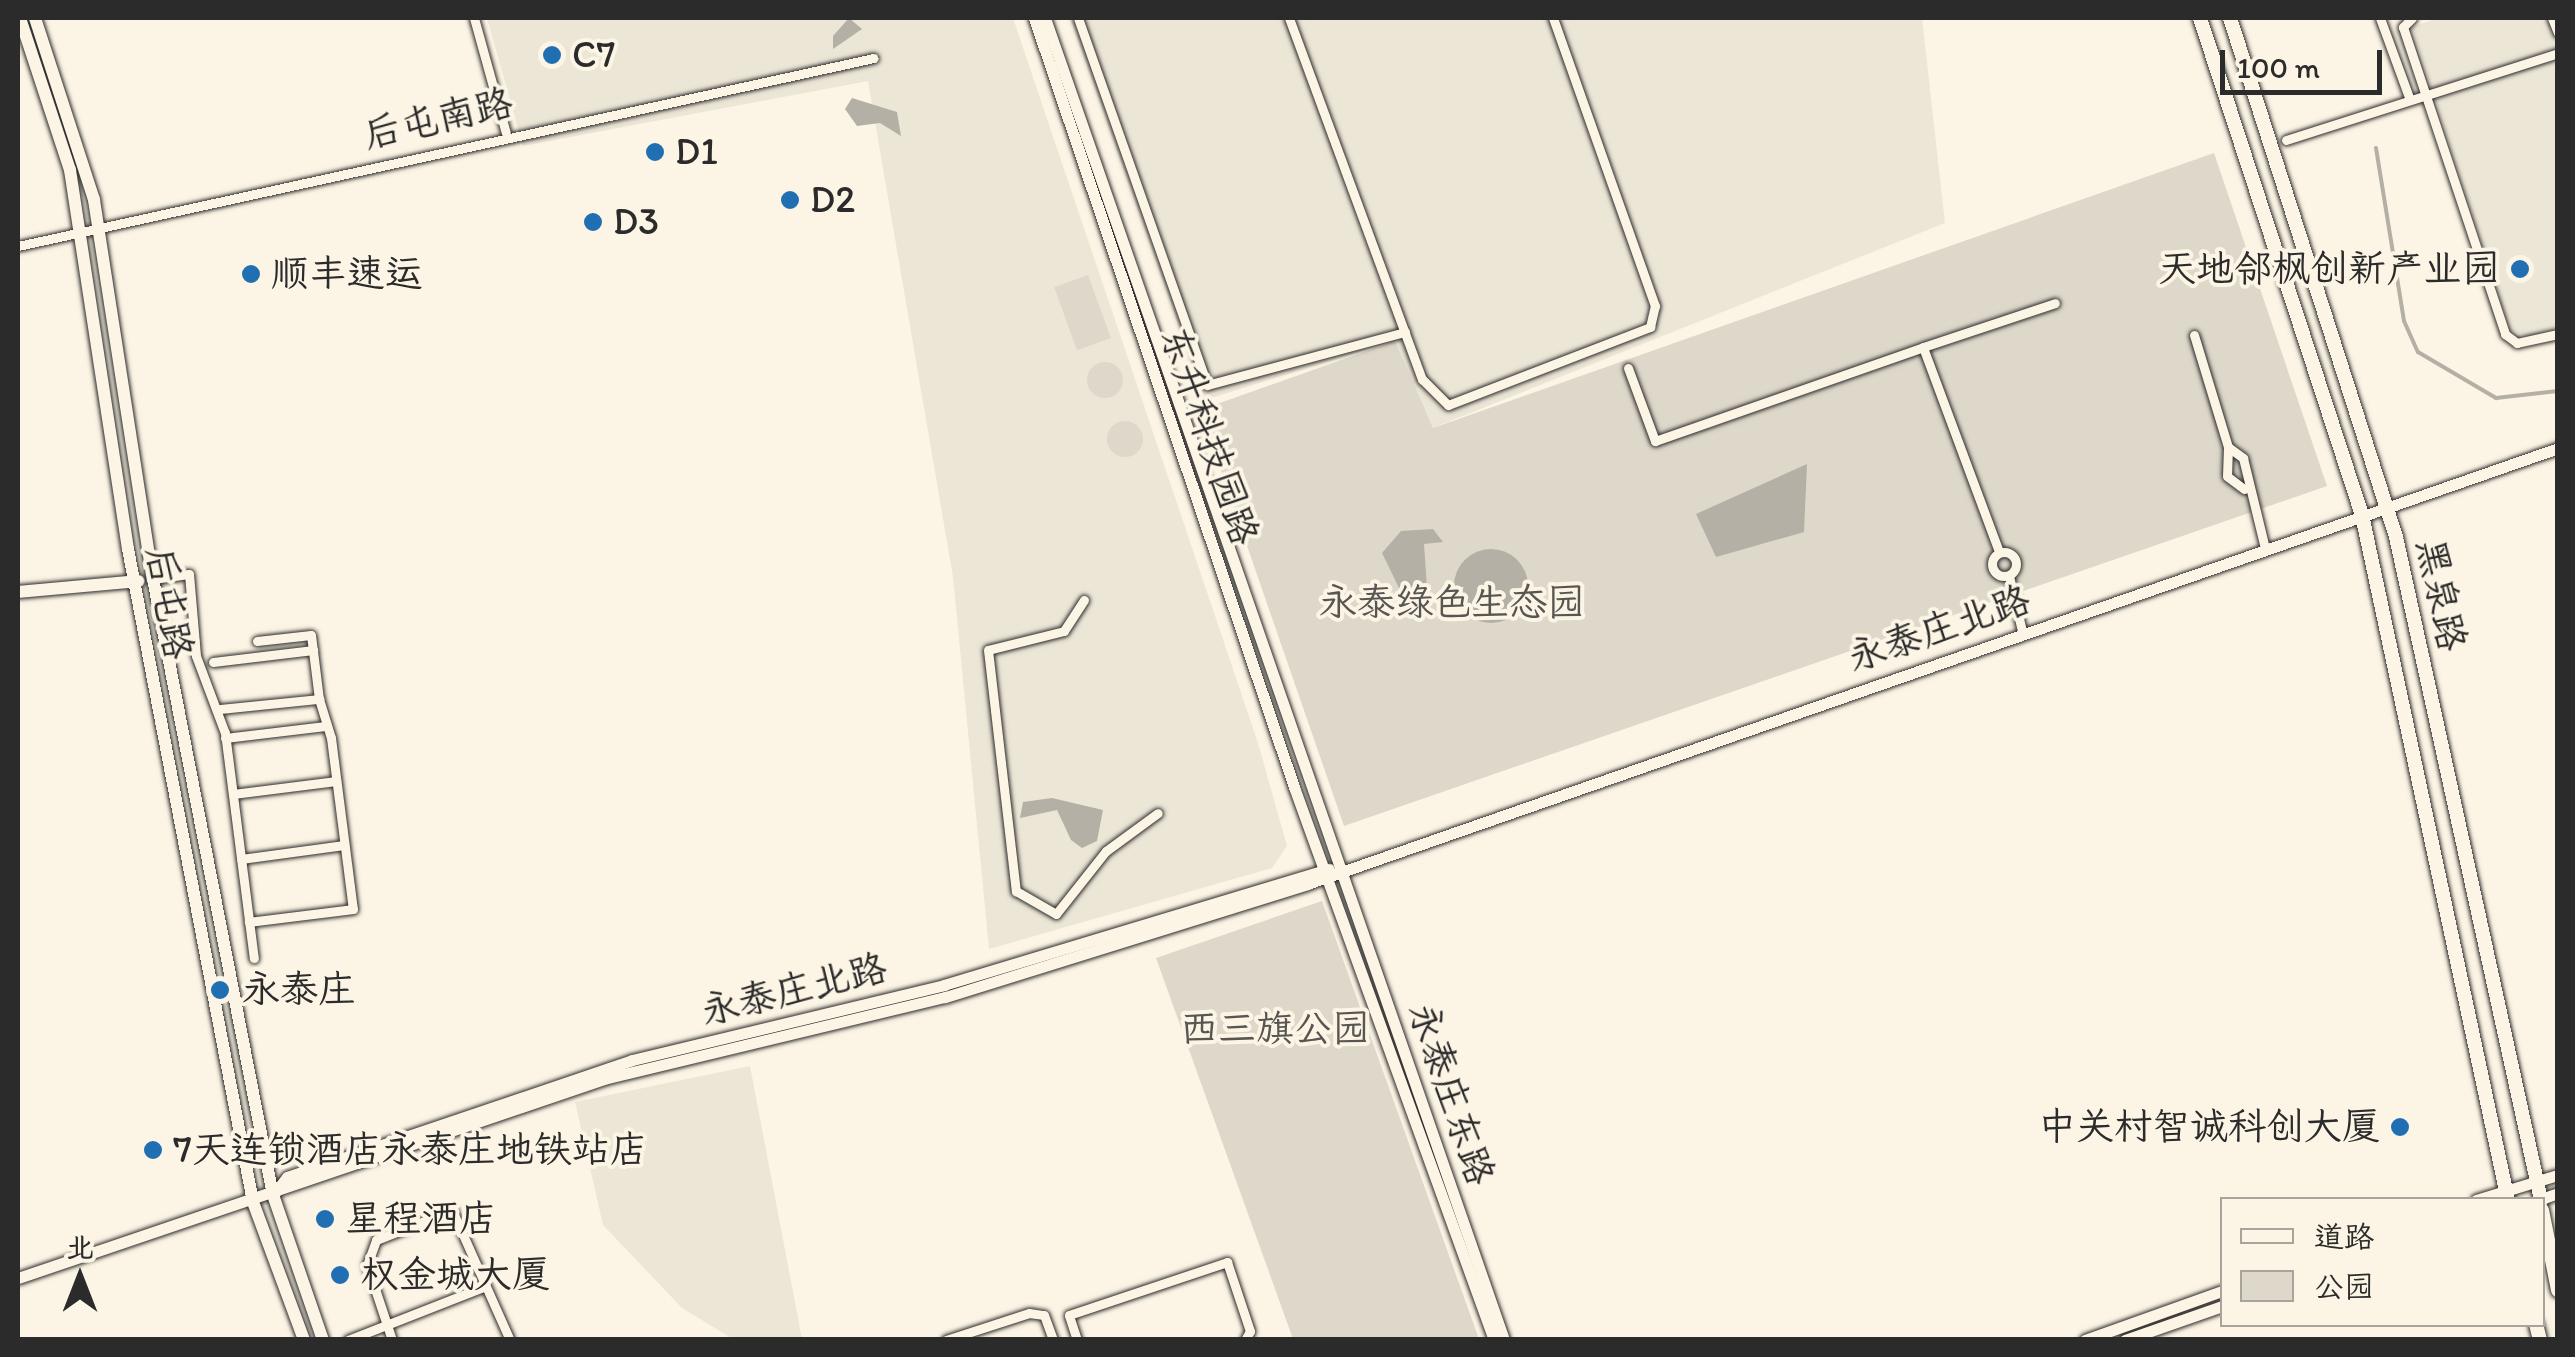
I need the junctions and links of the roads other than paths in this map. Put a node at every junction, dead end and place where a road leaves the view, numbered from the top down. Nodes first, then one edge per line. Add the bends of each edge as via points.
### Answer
1 (20, 18) edge
2 (35, 18) edge
3 (474, 18) edge
4 (1034, 18) edge
5 (1045, 18) edge
6 (1078, 18) edge
7 (1289, 18) edge
8 (1553, 18) edge
9 (2200, 18) edge
10 (2230, 18) edge
11 (2380, 18) edge
12 (2412, 18) edge
13 (2552, 18) edge
14 (2558, 33) edge
15 (2558, 52) edge
16 (874, 58) dead end
17 (2426, 95) junction
18 (2410, 100) junction
19 (506, 133) junction
20 (2286, 140) dead end
21 (100, 230) junction
22 (82, 235) junction
23 (18, 246) edge
24 (2054, 304) dead end
25 (1404, 332) junction
26 (2558, 334) edge
27 (2194, 335) dead end
28 (1924, 347) junction
29 (1628, 368) dead end
30 (2228, 447) junction
31 (2558, 448) edge
32 (2244, 490) junction
33 (2387, 506) junction
34 (2362, 515) junction
35 (2266, 548) junction
36 (1998, 549) junction
37 (2009, 576) junction
38 (153, 580) junction
39 (135, 581) junction
40 (18, 592) edge
41 (1084, 600) dead end
42 (2022, 631) junction
43 (256, 641) dead end
44 (313, 650) junction
45 (213, 662) dead end
46 (318, 699) junction
47 (220, 708) junction
48 (326, 726) junction
49 (226, 738) junction
50 (336, 781) junction
51 (233, 794) junction
52 (1158, 813) dead end
53 (344, 845) junction
54 (241, 859) junction
55 (1331, 870) junction
56 (249, 922) junction
57 (254, 958) dead end
58 (2558, 1175) edge
59 (2536, 1182) junction
60 (2507, 1195) edge
61 (273, 1196) junction
62 (2540, 1197) edge
63 (253, 1202) junction
64 (2545, 1225) edge
65 (18, 1278) edge
66 (486, 1286) junction
67 (2558, 1290) edge
68 (2220, 1292) edge
69 (2220, 1307) edge
70 (387, 1326) junction
71 (304, 1340) edge
72 (324, 1340) edge
73 (348, 1340) edge
74 (392, 1340) edge
75 (510, 1340) edge
76 (946, 1340) edge
77 (1053, 1340) edge
78 (1077, 1340) edge
79 (1245, 1340) edge
80 (1494, 1340) edge
81 (1504, 1340) edge
82 (2085, 1340) edge
83 (2124, 1340) edge

1 - 22 main road, 后屯路
2 - 21 main road, 后屯路
3 - 19 street
4 - 55 street, 东升科技园路
5 - 55 street, 东升科技园路
6 - 25 street via 1207,385
7 - 25 street
8 - 25 street via 1656,306 1650,327 1448,405 1429,393
9 - 34 main road, 黑泉路
10 - 33 main road, 黑泉路
11 - 18 street
12 - 17 street via 2404,27
13 - 14 street
15 - 17 street
16 - 19 street, 后屯南路
17 - 18 street
17 - 26 street via 2505,334 2517,344
18 - 20 street
19 - 21 street, 后屯南路
21 - 22 street, 后屯南路
21 - 38 main road, 后屯路
22 - 23 street, 后屯南路
22 - 39 main road, 后屯路
24 - 28 street
27 - 30 street
28 - 29 street via 1655,441
28 - 36 street
30 - 32 street via 2242,458
30 - 32 street via 2227,476
31 - 33 street, 永泰庄北路
32 - 35 street
33 - 34 street, 永泰庄北路
33 - 59 main road, 黑泉路
34 - 35 street, 永泰庄北路
34 - 60 main road, 黑泉路
35 - 42 street, 永泰庄北路
36 - 37 street via 2015,565
36 - 37 street via 1994,570
37 - 42 street
38 - 39 main road
38 - 47 street via 189,574 196,656
38 - 61 main road, 后屯路
39 - 40 main road
39 - 63 main road, 后屯路
41 - 52 street via 1064,631 988,650 1016,891 1056,914 1106,851
42 - 55 street, 永泰庄北路
43 - 44 street via 311,636
44 - 45 street
44 - 46 street
46 - 47 street
46 - 48 street
47 - 49 street
48 - 49 street
48 - 50 street
49 - 51 street
50 - 51 street
50 - 53 street
51 - 54 street
53 - 54 street
53 - 56 street via 353,909
54 - 56 street
55 - 61 street, 永泰庄北路 via 945,998 607,1078
55 - 80 street, 永泰庄东路
55 - 81 street, 永泰庄东路
56 - 57 street
58 - 59 street
59 - 60 street
59 - 62 main road, 黑泉路
61 - 63 street, 永泰庄北路
61 - 72 main road, 后屯路
63 - 65 street, 永泰庄北路
63 - 71 main road, 后屯路
64 - 67 main road
66 - 70 street
66 - 70 street via 452,1210 376,1240 367,1265
66 - 75 street
68 - 82 street
69 - 83 street
70 - 73 street
70 - 74 street
76 - 77 street via 1029,1314 1044,1315
78 - 79 street via 1068,1315 1227,1262 1250,1331

